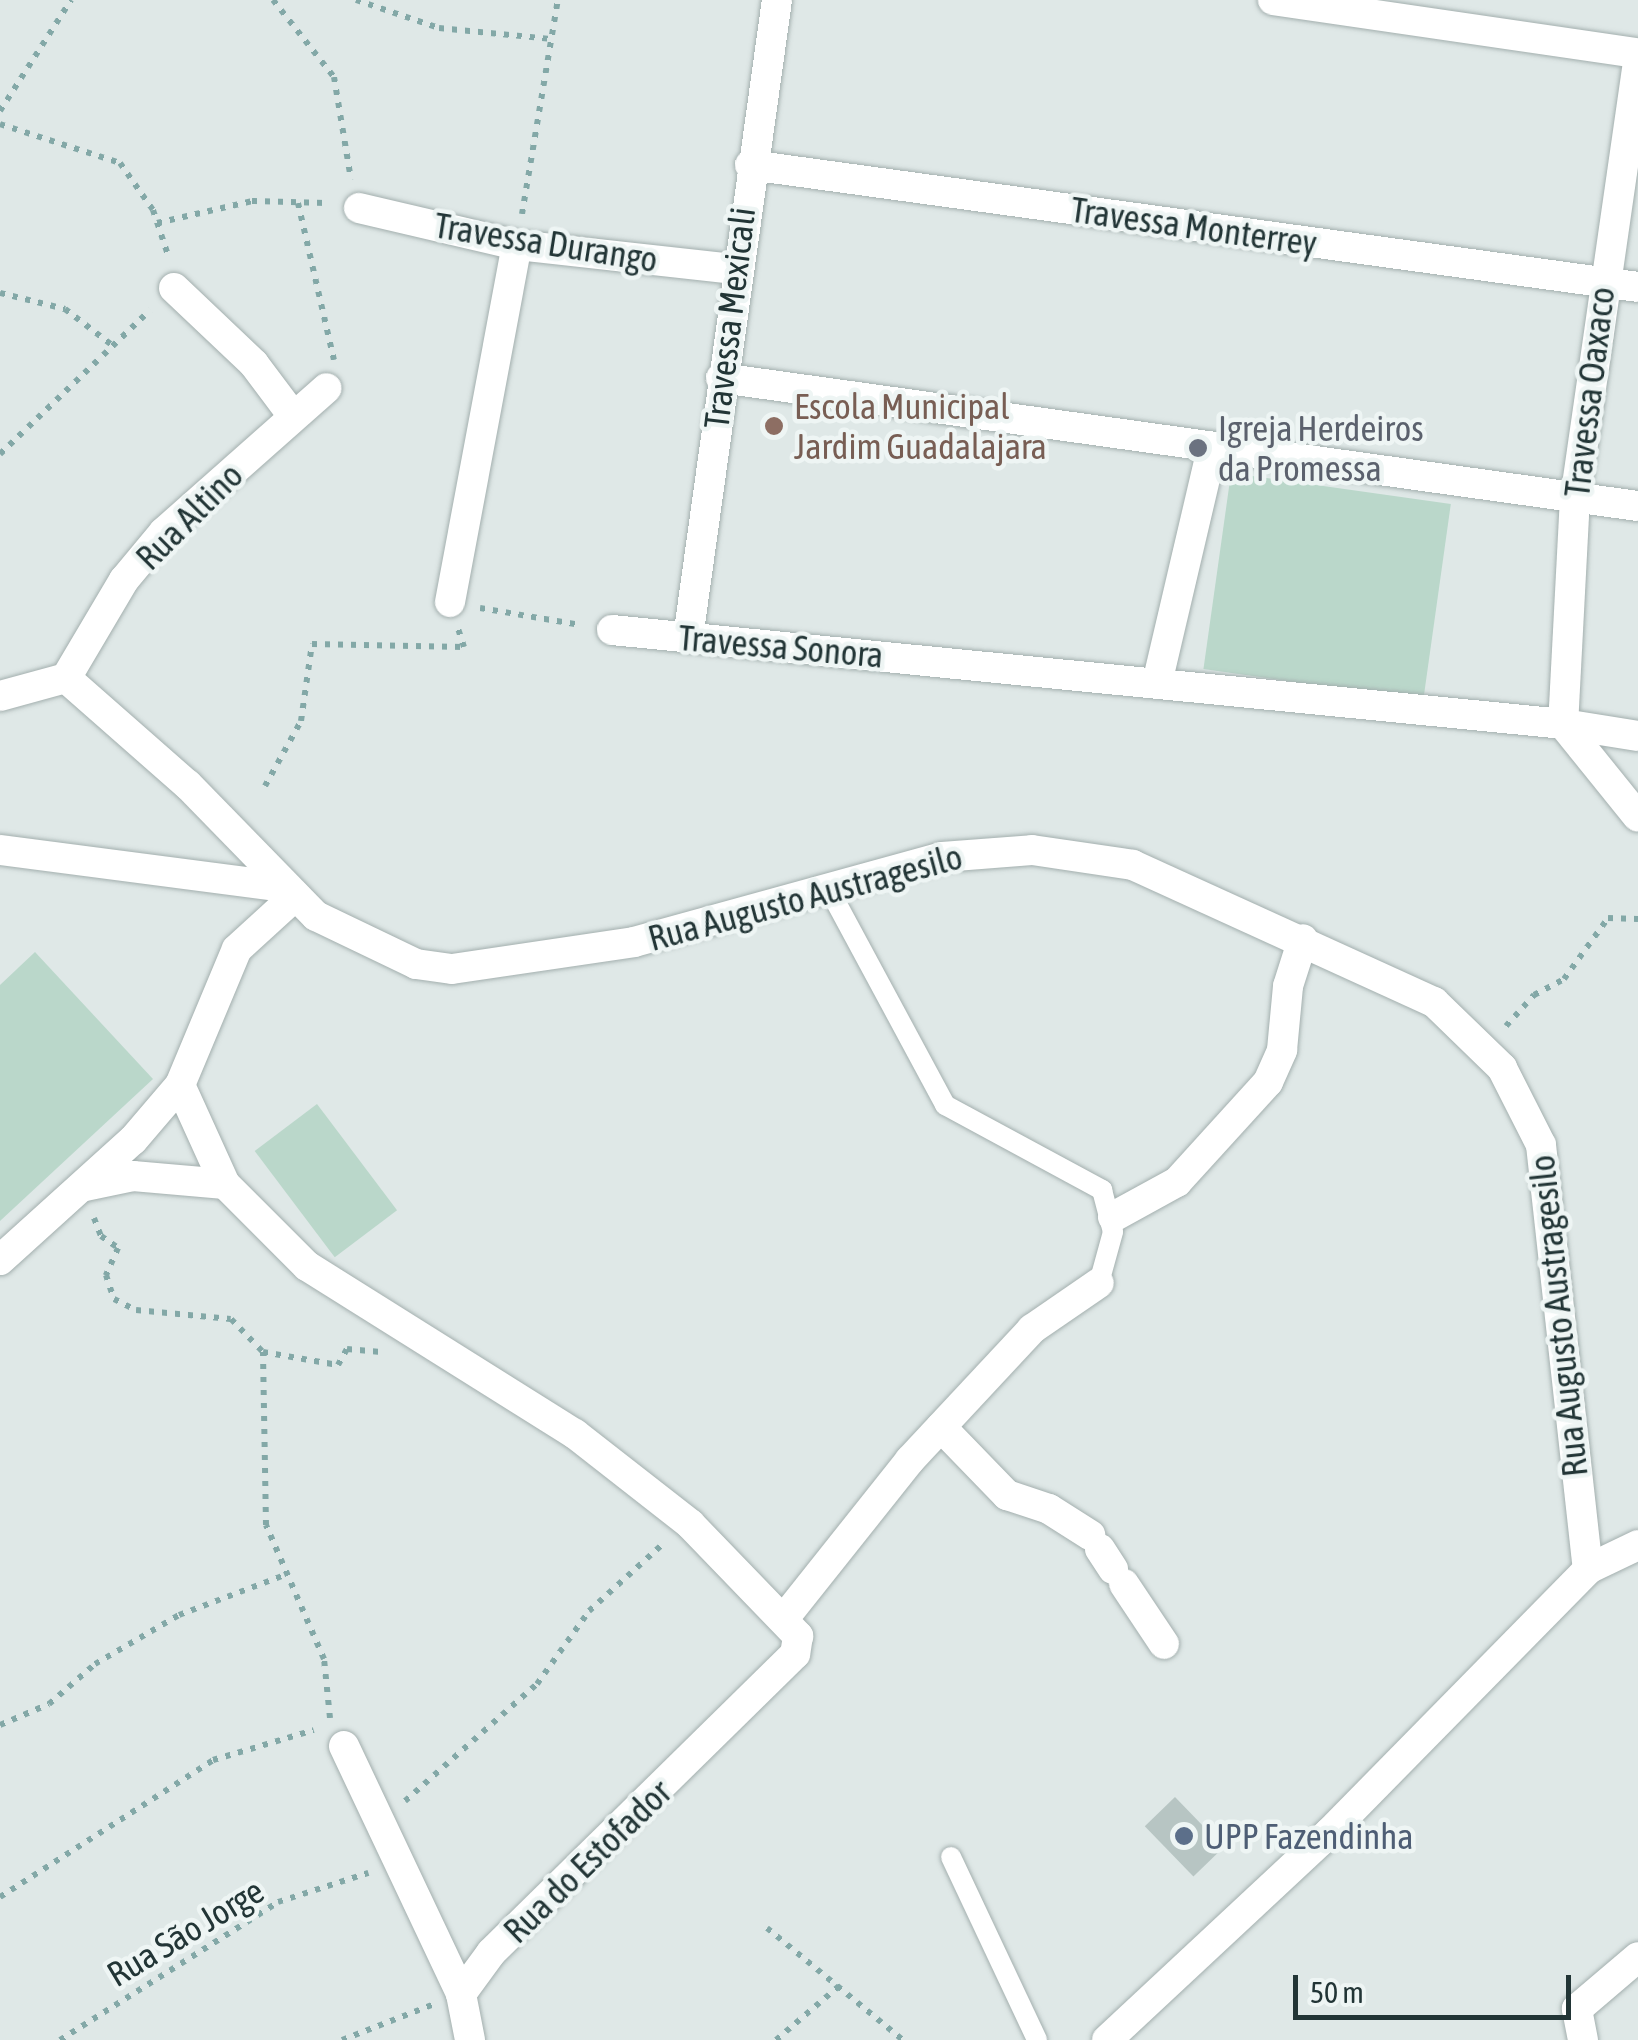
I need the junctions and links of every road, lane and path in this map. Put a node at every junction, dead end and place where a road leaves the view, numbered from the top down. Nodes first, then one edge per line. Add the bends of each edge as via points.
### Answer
1 (71, 0) edge
2 (272, 0) edge
3 (356, 0) edge
4 (558, 0) edge
5 (777, 0) edge
6 (1273, 0) edge
7 (552, 40) junction
8 (1638, 53) edge
9 (1638, 62) edge
10 (0, 111) edge
11 (0, 124) edge
12 (750, 165) junction
13 (298, 202) junction
14 (359, 208) junction
15 (157, 223) junction
16 (517, 245) junction
17 (734, 269) junction
18 (1602, 282) junction
19 (1638, 287) edge
20 (174, 288) junction
21 (0, 292) edge
22 (113, 346) junction
23 (721, 378) junction
24 (328, 388) joint
25 (293, 416) junction
26 (1212, 448) junction
27 (0, 454) edge
28 (1575, 497) junction
29 (1638, 506) edge
30 (450, 602) junction
31 (612, 630) joint
32 (688, 638) junction
33 (66, 678) junction
34 (1158, 678) junction
35 (0, 696) edge
36 (1563, 724) junction
37 (1638, 736) edge
38 (265, 786) dead end
39 (1638, 818) edge
40 (0, 850) edge
41 (290, 892) junction
42 (830, 893) junction
43 (1638, 919) edge
44 (1303, 939) junction
45 (1486, 1047) junction
46 (180, 1085) junction
47 (225, 1184) junction
48 (78, 1192) junction
49 (1114, 1217) junction
50 (0, 1260) edge
51 (1099, 1283) joint
52 (263, 1352) junction
53 (398, 1354) dead end
54 (941, 1427) junction
55 (690, 1524) junction
56 (1638, 1546) edge
57 (1588, 1568) junction
58 (285, 1575) junction
59 (792, 1626) junction
60 (1164, 1644) dead end
61 (0, 1725) edge
62 (337, 1736) junction
63 (382, 1822) junction
64 (951, 1856) dead end
65 (400, 1862) junction
66 (0, 1897) edge
67 (767, 1928) dead end
68 (1638, 1957) edge
69 (839, 1986) junction
70 (462, 1994) junction
71 (60, 2040) edge
72 (342, 2040) edge
73 (470, 2040) edge
74 (776, 2040) edge
75 (903, 2040) edge
76 (1037, 2040) edge
77 (1107, 2040) edge
78 (1583, 2040) edge

1 - 10 path
2 - 14 path via 334,77
3 - 7 path via 439,28
4 - 7 path
5 - 12 street, Travessa Mexicali
6 - 8 street
7 - 16 path
9 - 18 street, Travessa Oaxaco
11 - 15 path via 120,163
12 - 17 street, Travessa Mexicali
12 - 18 street, Travessa Monterrey
13 - 14 path
13 - 15 path via 252,201
13 - 24 path via 337,374
14 - 16 street, Travessa Durango
15 - 20 path
16 - 17 street, Travessa Durango
16 - 30 street
17 - 23 street, Travessa Mexicali
18 - 19 street, Travessa Monterrey
18 - 28 street, Travessa Oaxaco
20 - 22 path
20 - 25 street via 254,364
21 - 22 path via 64,308
22 - 27 path
23 - 26 street
23 - 32 street, Travessa Mexicali
24 - 25 street, Rua Altino
25 - 33 street, Rua Altino via 149,550
26 - 28 street
26 - 34 street
28 - 29 street
28 - 36 street, Travessa Oaxaco
30 - 31 path
30 - 38 path via 464,647 312,644 301,721
31 - 32 street, Travessa Sonora
32 - 34 street, Travessa Sonora
33 - 35 street
33 - 41 street, Rua Augusto Austragesilo via 177,774
34 - 36 street, Travessa Sonora
36 - 37 street, Travessa Sonora
36 - 39 street
40 - 41 street
41 - 42 street, Rua Augusto Austragesilo via 352,939 452,969 634,942
41 - 46 street via 237,949
42 - 44 street, Rua Augusto Austragesilo via 942,857 1070,853 1132,865
42 - 49 lane via 945,1106 1102,1190
43 - 45 path via 1608,918 1564,979 1534,995
44 - 45 street, Rua Augusto Austragesilo via 1434,1002
44 - 49 street via 1282,1050 1268,1082 1178,1182
45 - 57 street, Rua Augusto Austragesilo via 1518,1090 1541,1145
46 - 47 street
46 - 48 street
47 - 48 street via 133,1176
47 - 55 street via 308,1266 467,1360
48 - 50 street
48 - 52 path via 118,1248 106,1275 114,1300 136,1310 230,1319
49 - 51 lane
51 - 54 street, Rua do Estofador via 1032,1329
52 - 53 path via 338,1365 347,1349
52 - 58 path via 266,1525
54 - 59 street, Rua do Estofador
54 - 60 street via 1007,1495 1049,1508 1107,1559
55 - 59 street
55 - 63 path via 630,1568 537,1684
56 - 57 street
57 - 77 street via 1329,1833
58 - 61 path via 179,1615 94,1664 49,1704
58 - 62 path via 324,1659
59 - 70 street, Rua do Estofador via 795,1654 492,1952
62 - 63 street
62 - 66 path via 213,1760
63 - 65 street
64 - 76 lane
65 - 70 street
65 - 71 path, Rua São Jorge via 278,1902
67 - 69 path
68 - 78 street via 1577,2009
69 - 74 path
69 - 75 path
70 - 72 path
70 - 73 street

